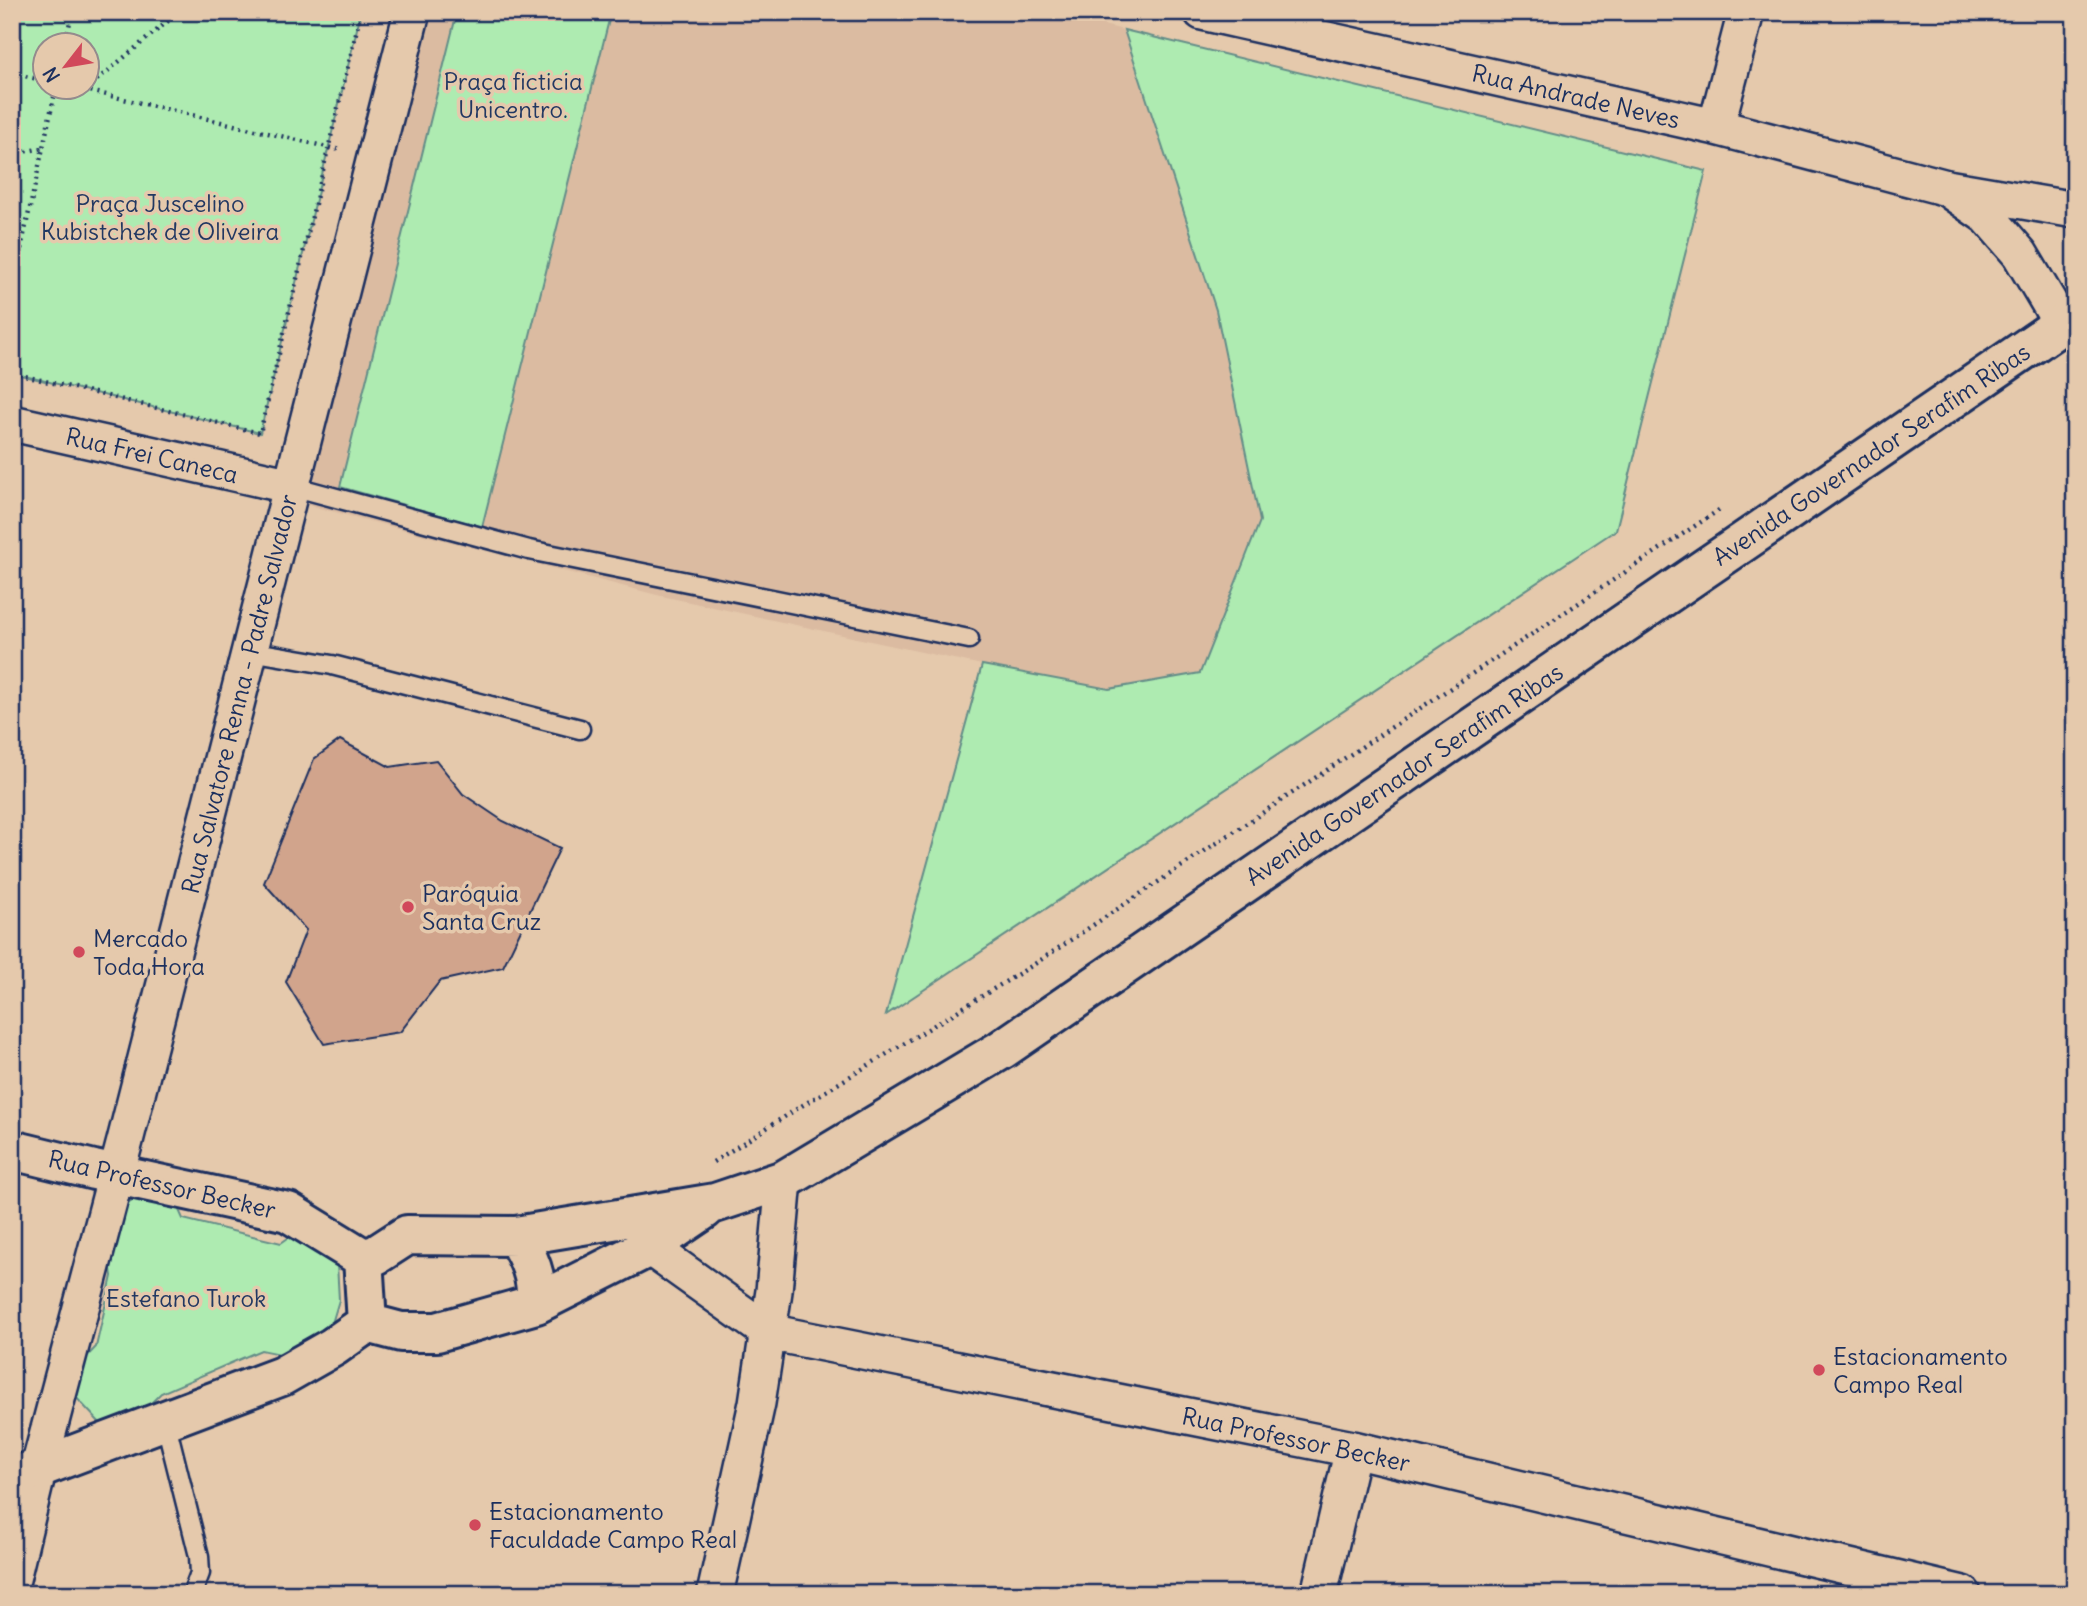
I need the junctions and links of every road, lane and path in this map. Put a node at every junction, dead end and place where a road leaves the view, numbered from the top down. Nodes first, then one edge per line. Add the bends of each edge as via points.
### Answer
1 (72, 12) edge
2 (179, 12) edge
3 (361, 12) edge
4 (412, 12) edge
5 (1202, 12) edge
6 (1746, 12) edge
7 (68, 32) edge
8 (12, 73) edge
9 (102, 76) edge
10 (32, 77) edge
11 (102, 93) edge
12 (53, 102) edge
13 (1716, 127) junction
14 (328, 146) junction
15 (43, 148) junction
16 (12, 153) edge
17 (374, 160) junction
18 (1947, 188) junction
19 (2075, 213) edge
20 (2020, 254) junction
21 (12, 290) edge
22 (2068, 319) edge
23 (12, 373) edge
24 (12, 423) edge
25 (292, 486) junction
26 (1729, 502) dead end
27 (969, 639) dead end
28 (250, 651) junction
29 (580, 729) dead end
30 (12, 1150) edge
31 (709, 1164) dead end
32 (116, 1175) junction
33 (784, 1180) junction
34 (715, 1203) junction
35 (516, 1236) junction
36 (649, 1247) junction
37 (363, 1258) junction
38 (536, 1304) junction
39 (367, 1323) junction
40 (768, 1332) junction
41 (165, 1420) junction
42 (1353, 1449) junction
43 (26, 1472) edge
44 (12, 1579) edge
45 (192, 1594) edge
46 (715, 1594) edge
47 (1320, 1594) edge
48 (1963, 1594) edge

1 - 7 path
2 - 9 path
3 - 14 path
4 - 17 street, Rua Salvatore Renna - Padre Salvador
5 - 13 street, Rua Andrade Neves
6 - 13 street
8 - 10 path
11 - 14 path
12 - 15 path
13 - 18 street, Rua Andrade Neves
14 - 17 path
14 - 23 path via 260,433
15 - 16 path
15 - 21 path
17 - 25 street, Rua Salvatore Renna - Padre Salvador
18 - 19 street, Rua Andrade Neves
18 - 20 street, Rua Andrade Neves via 1988,217
19 - 20 street via 2051,222
20 - 22 street, Rua Andrade Neves
22 - 33 main road, Avenida Governador Serafim Ribas via 1001,1051
24 - 25 street, Rua Frei Caneca
25 - 27 lane via 528,550
25 - 28 street, Rua Salvatore Renna - Padre Salvador
26 - 31 path via 1033,965
28 - 29 lane via 332,665
28 - 32 street, Rua Salvatore Renna - Padre Salvador
30 - 32 main road, Rua Professor Becker
32 - 37 main road, Rua Professor Becker via 288,1212
32 - 43 street, Rua Salvatore Renna - Padre Salvador
33 - 34 main road, Avenida Governador Serafim Ribas
33 - 40 street
34 - 35 main road
34 - 36 main road
35 - 37 main road via 407,1236
35 - 38 main road via 537,1282
36 - 38 main road
36 - 40 street, Rua Professor Becker
37 - 39 main road
38 - 39 main road via 437,1332 401,1332
39 - 41 main road via 282,1376
40 - 42 street, Rua Professor Becker
40 - 46 street
41 - 43 main road
41 - 45 lane via 199,1556 200,1573
42 - 47 street
42 - 48 street, Rua Professor Becker
43 - 44 street, Rua Salvatore Renna - Padre Salvador

